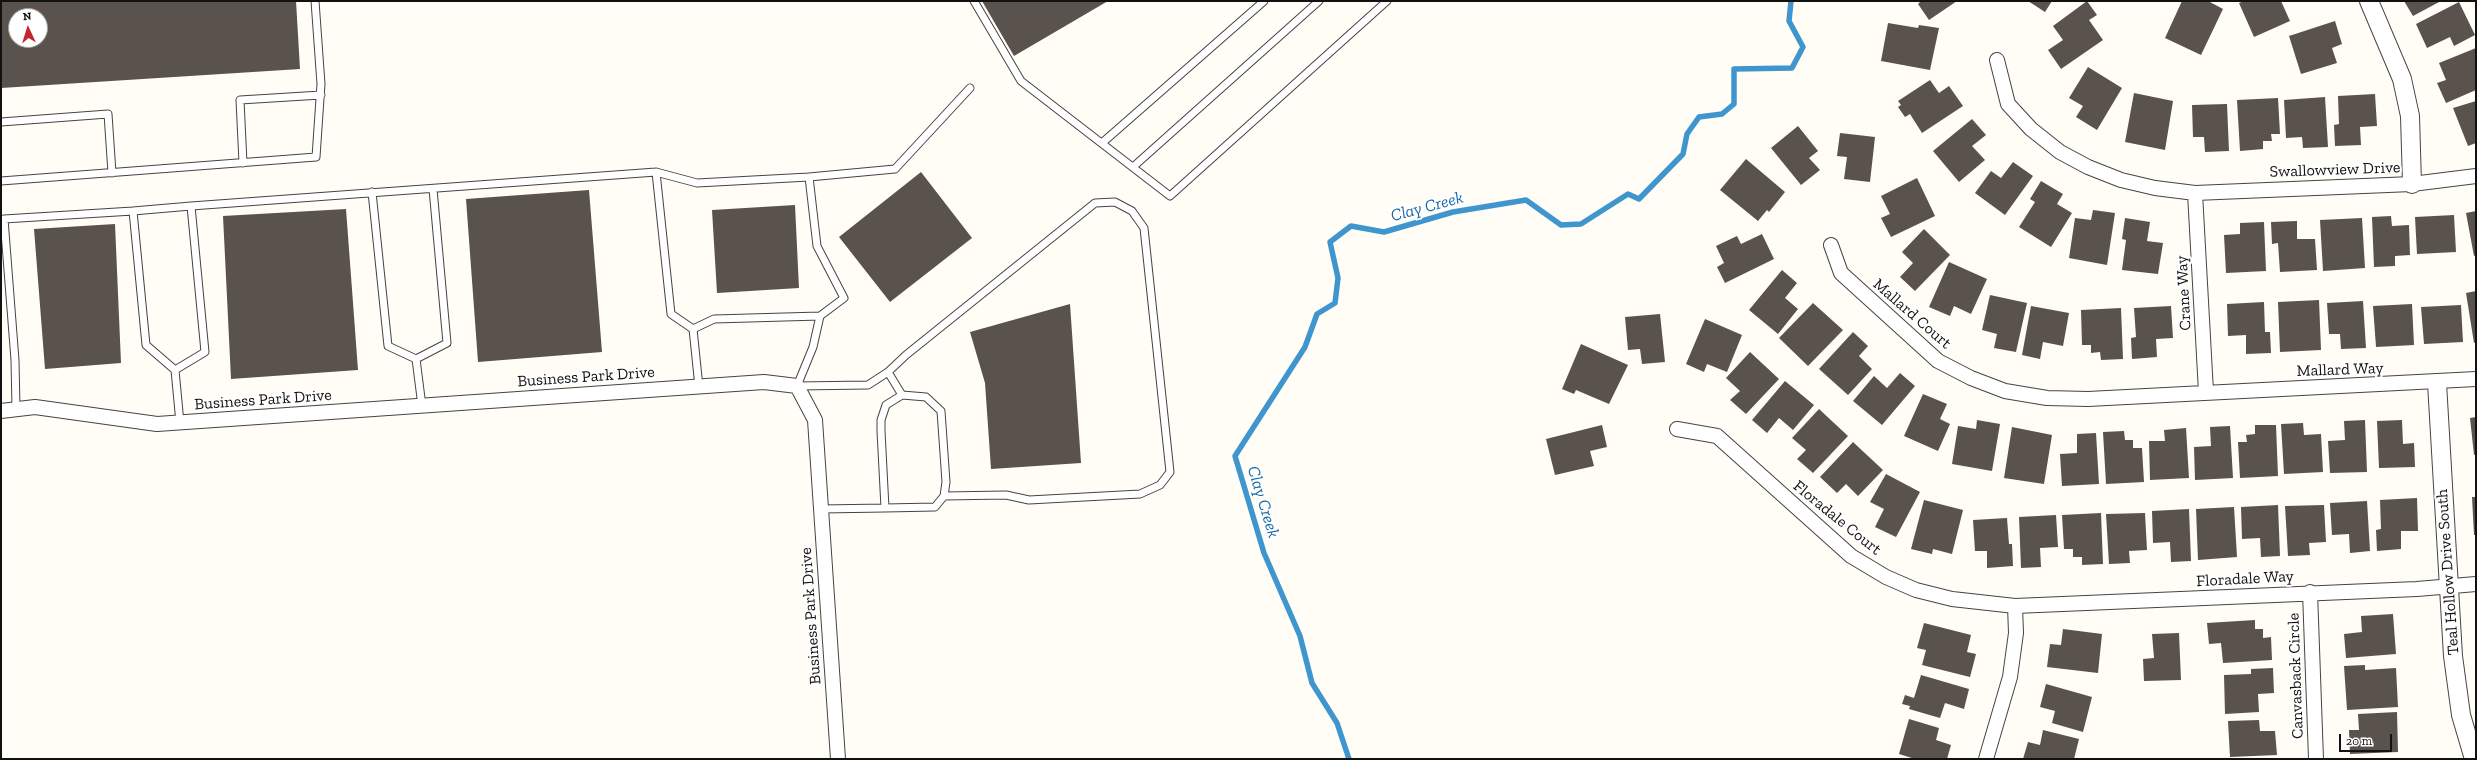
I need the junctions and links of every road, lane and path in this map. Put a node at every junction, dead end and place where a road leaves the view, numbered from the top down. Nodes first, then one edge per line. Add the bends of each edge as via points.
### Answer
1 (315, 1) edge
2 (974, 1) edge
3 (1264, 1) edge
4 (1320, 1) edge
5 (1387, 1) edge
6 (2369, 1) edge
7 (1997, 60) dead end
8 (970, 88) dead end
9 (321, 95) junction
10 (1, 122) edge
11 (1102, 143) junction
12 (243, 163) junction
13 (1133, 167) junction
14 (656, 172) junction
15 (112, 173) junction
16 (2476, 176) edge
17 (809, 177) junction
18 (1, 181) edge
19 (2412, 184) junction
20 (432, 189) junction
21 (372, 192) junction
22 (2195, 193) junction
23 (191, 206) junction
24 (133, 211) junction
25 (1831, 245) dead end
26 (820, 316) junction
27 (693, 329) junction
28 (416, 359) junction
29 (175, 370) junction
30 (888, 372) junction
31 (2476, 379) edge
32 (2437, 383) junction
33 (699, 386) junction
34 (797, 386) junction
35 (2206, 392) junction
36 (902, 395) junction
37 (422, 406) junction
38 (16, 409) junction
39 (1, 411) edge
40 (180, 423) junction
41 (1677, 429) dead end
42 (944, 496) junction
43 (885, 508) junction
44 (821, 509) junction
45 (2476, 584) edge
46 (2448, 587) junction
47 (2310, 592) junction
48 (2015, 606) junction
49 (838, 759) edge
50 (1986, 759) edge
51 (2316, 759) edge
52 (2474, 759) edge

1 - 9 lane
2 - 11 lane via 1020,80
3 - 11 lane
4 - 13 lane
5 - 13 lane via 1170,196
6 - 19 street via 2402,79 2410,116
7 - 22 street, Swallowview Drive via 2008,104 2031,129 2060,152 2121,180
8 - 17 lane via 895,169
9 - 12 lane via 316,157
9 - 12 lane via 240,100
10 - 15 lane via 108,114
11 - 13 lane
12 - 15 lane
14 - 17 lane via 698,183
14 - 20 lane
14 - 27 lane via 671,314
15 - 18 lane
16 - 19 street, Swallowview Drive
17 - 26 lane via 817,246 844,298
19 - 22 street, Swallowview Drive
20 - 21 lane
20 - 28 lane via 447,343
21 - 23 lane
21 - 28 lane via 388,346
22 - 35 street, Crane Way
23 - 24 lane
23 - 29 lane via 205,352
24 - 29 lane via 146,345
24 - 38 lane via 4,219 15,360
25 - 35 street, Mallard Court via 1840,274 1938,361 1971,378 2005,391 2047,398 2088,399
26 - 27 lane via 714,319
26 - 34 lane via 813,347
27 - 33 lane
28 - 37 lane
29 - 40 lane
30 - 34 lane via 868,384
30 - 36 lane
30 - 42 lane via 1095,203 1116,202 1132,211 1144,228 1170,472 1160,485 1140,494 1029,500 1006,495
31 - 32 street, Mallard Way
32 - 35 street, Mallard Way
32 - 46 street, Teal Hollow Drive South
33 - 34 street, Business Park Drive via 764,382
33 - 37 street, Business Park Drive
34 - 44 street, Business Park Drive via 815,420
36 - 42 lane via 926,397 941,411 946,482
36 - 43 lane via 886,406 881,420
37 - 40 street, Business Park Drive
38 - 39 street, Business Park Drive
38 - 40 street, Business Park Drive via 35,407 157,424
41 - 48 street, Floradale Court via 1718,436 1822,532 1851,556 1886,577 1916,590 1952,599
42 - 43 lane via 935,507
43 - 44 lane
44 - 49 street, Business Park Drive
45 - 46 street, Floradale Way
46 - 47 street, Floradale Way
46 - 52 street, Teal Hollow Drive South via 2461,715
47 - 48 street, Floradale Way
47 - 51 street, Canvasback Circle
48 - 50 street via 2016,633 2010,677

